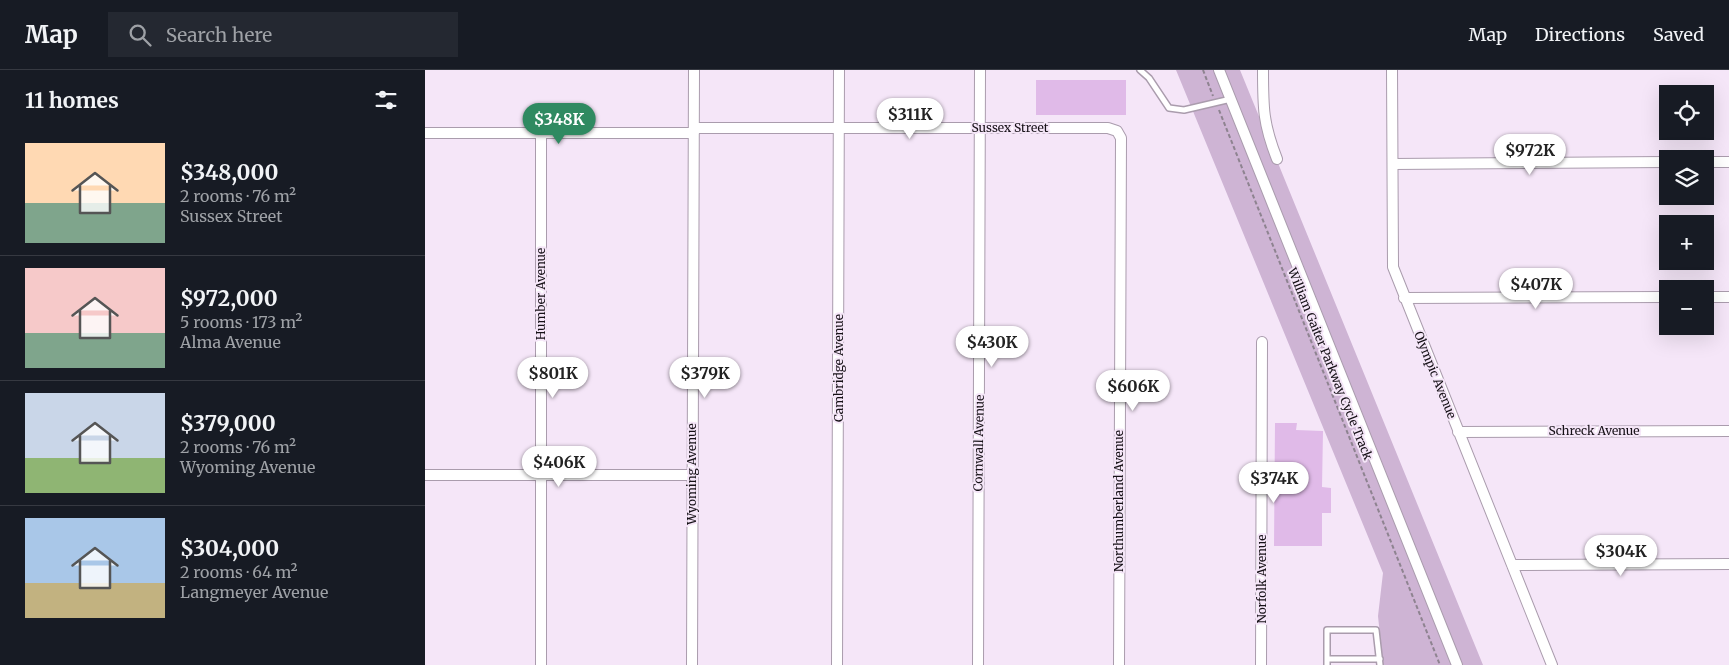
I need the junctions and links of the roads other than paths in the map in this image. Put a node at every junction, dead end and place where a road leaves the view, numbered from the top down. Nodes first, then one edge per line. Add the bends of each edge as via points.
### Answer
1 (694, 70) edge
2 (839, 70) edge
3 (980, 70) edge
4 (1139, 70) edge
5 (1219, 70) edge
6 (1263, 70) edge
7 (1393, 70) edge
8 (1231, 100) junction
9 (839, 128) junction
10 (980, 128) junction
11 (694, 130) junction
12 (425, 133) edge
13 (541, 133) junction
14 (1121, 158) joint
15 (1277, 159) dead end
16 (1659, 162) edge
17 (1714, 162) edge
18 (1729, 162) edge
19 (1393, 164) junction
20 (1659, 297) edge
21 (1714, 297) edge
22 (1729, 297) edge
23 (1404, 298) junction
24 (1262, 342) dead end
25 (1729, 430) edge
26 (1458, 432) junction
27 (425, 475) edge
28 (541, 475) junction
29 (693, 476) junction
30 (1729, 564) edge
31 (1512, 565) junction
32 (1327, 662) edge
33 (1380, 662) edge
34 (541, 665) edge
35 (692, 665) edge
36 (837, 665) edge
37 (978, 665) edge
38 (1119, 665) edge
39 (1261, 665) edge
40 (1457, 665) edge
41 (1552, 665) edge

1 - 11 street, Wyoming Avenue
2 - 9 street, Cambridge Avenue
3 - 10 street, Cornwall Avenue
4 - 8 lane via 1149,78 1169,108 1184,110
5 - 8 street
6 - 15 street via 1263,114
7 - 19 street, Olympic Avenue
8 - 40 street
9 - 10 street, Sussex Street
9 - 11 street, Sussex Street
9 - 36 street, Cambridge Avenue
10 - 14 street, Sussex Street via 1113,129 1121,138
10 - 37 street, Cornwall Avenue
11 - 13 street, Sussex Street
11 - 29 street, Wyoming Avenue
12 - 13 street, Sussex Street
13 - 28 street, Humber Avenue
14 - 38 street, Northumberland Avenue
16 - 19 street
17 - 18 street
19 - 23 street, Olympic Avenue via 1393,267
20 - 23 street
21 - 22 street
23 - 26 street, Olympic Avenue
24 - 39 street, Norfolk Avenue
25 - 26 street, Schreck Avenue
26 - 31 street, Olympic Avenue
27 - 28 street
28 - 29 street
28 - 34 street, Humber Avenue
29 - 35 street, Wyoming Avenue
30 - 31 street
31 - 41 street, Olympic Avenue
32 - 33 lane
32 - 33 lane via 1327,630 1376,630

